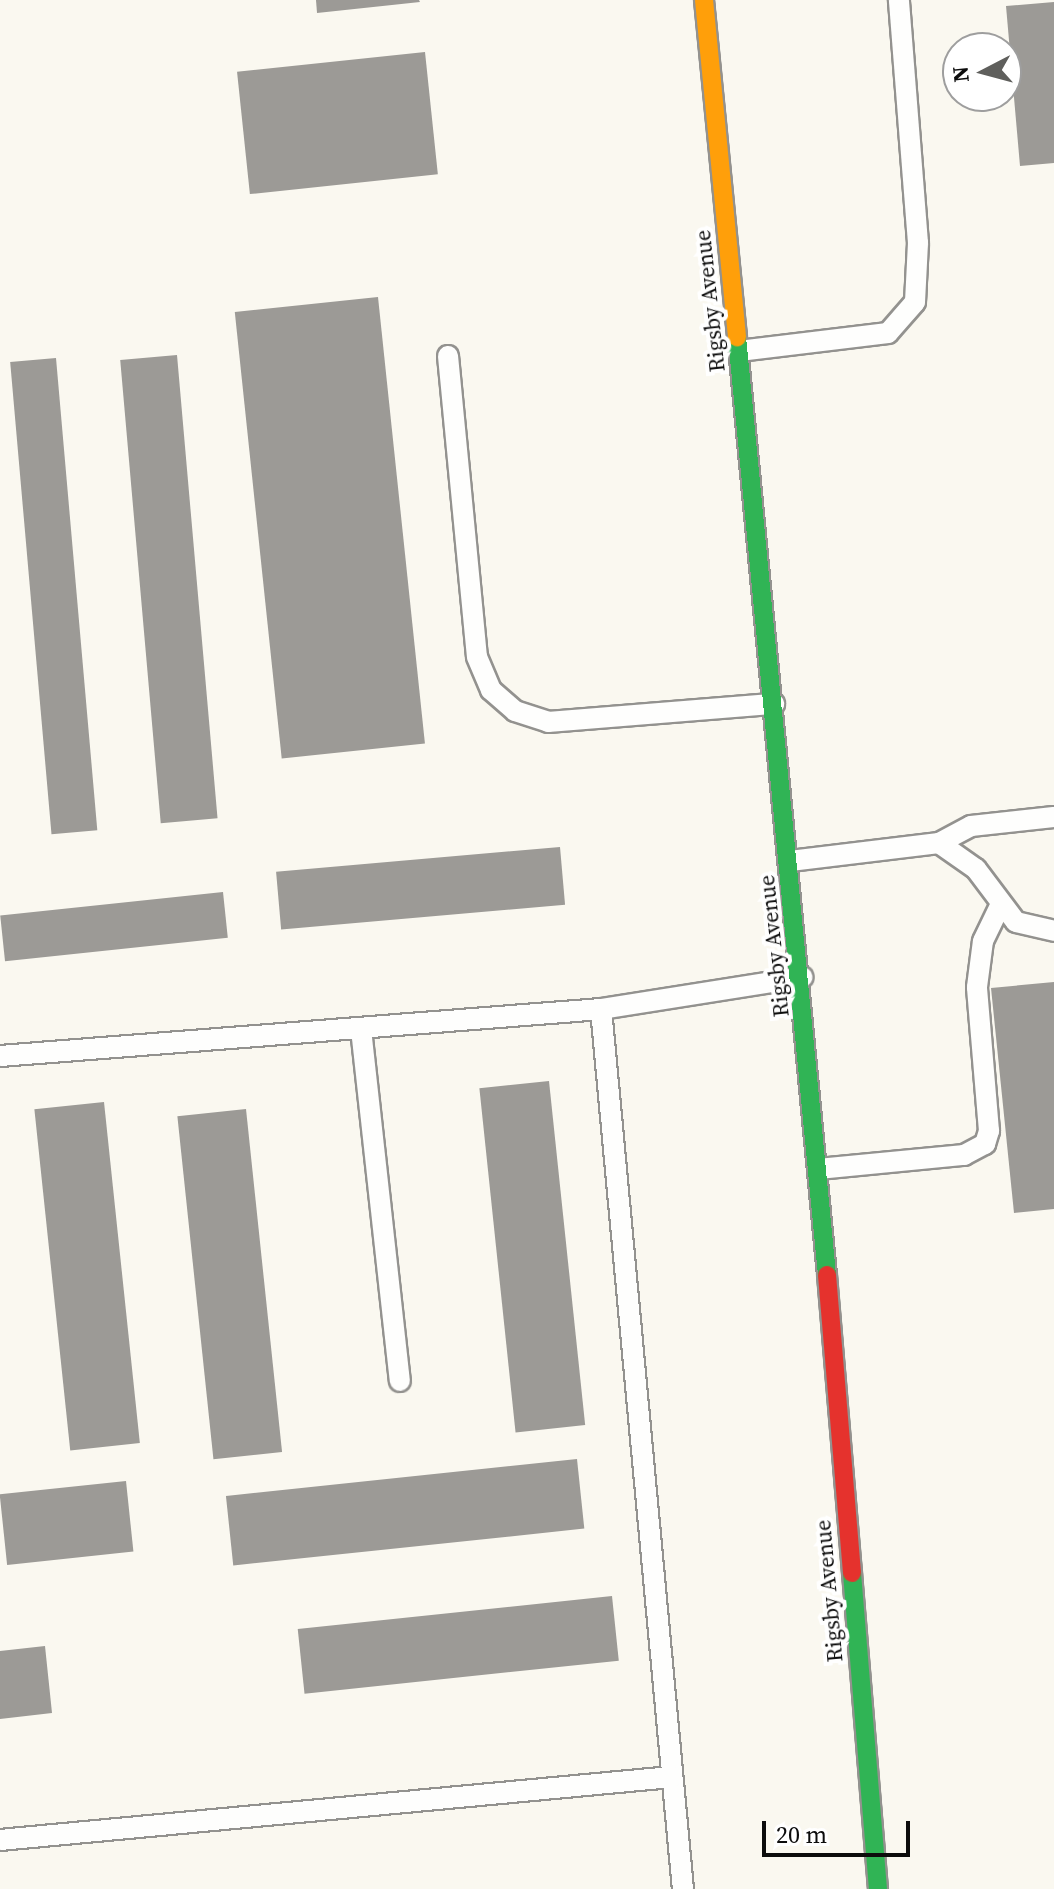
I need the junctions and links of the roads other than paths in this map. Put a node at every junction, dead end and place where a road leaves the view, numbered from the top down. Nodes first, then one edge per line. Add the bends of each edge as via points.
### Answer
1 (704, 0) edge
2 (899, 0) edge
3 (739, 351) junction
4 (448, 356) dead end
5 (774, 704) junction
6 (1054, 817) edge
7 (939, 843) junction
8 (790, 861) junction
9 (1001, 904) junction
10 (1054, 931) edge
11 (802, 977) junction
12 (601, 1009) junction
13 (361, 1029) junction
14 (0, 1056) edge
15 (818, 1169) junction
16 (400, 1381) dead end
17 (672, 1777) junction
18 (0, 1840) edge
19 (683, 1889) edge
20 (878, 1889) edge

1 - 3 main road, Rigsby Avenue
2 - 3 lane via 918,243 915,302 888,333
3 - 5 main road, Rigsby Avenue
4 - 5 lane via 477,657 491,690 515,711 548,722
5 - 8 main road, Rigsby Avenue
6 - 7 lane via 971,826
7 - 8 lane
7 - 9 lane via 976,869
8 - 11 main road, Rigsby Avenue
9 - 10 lane via 1016,922
9 - 15 lane via 983,941 977,987 989,1131 985,1144 964,1155
11 - 12 lane
11 - 15 main road, Rigsby Avenue
12 - 13 lane
12 - 17 lane
13 - 14 lane
13 - 16 lane
15 - 20 main road, Rigsby Avenue
17 - 18 lane
17 - 19 lane

